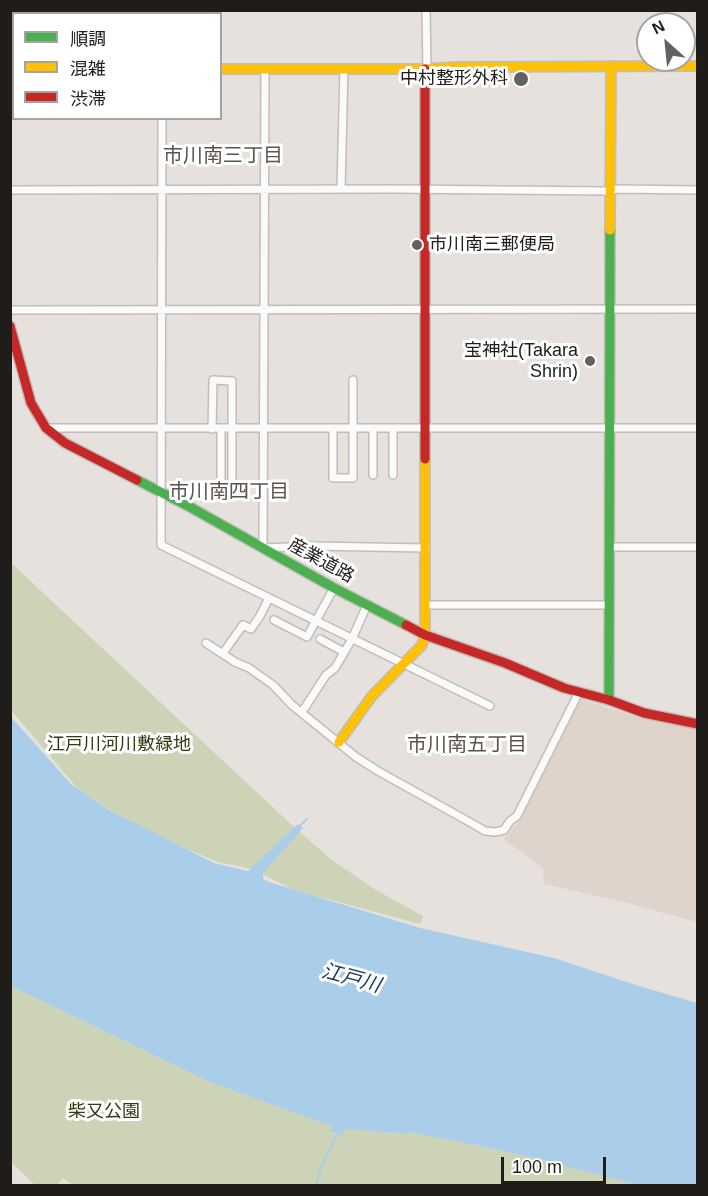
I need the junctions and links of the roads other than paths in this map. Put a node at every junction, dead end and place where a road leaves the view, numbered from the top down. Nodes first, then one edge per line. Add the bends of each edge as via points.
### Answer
1 (426, 10) edge
2 (611, 66) junction
3 (698, 66) edge
4 (222, 69) edge
5 (265, 69) junction
6 (344, 69) junction
7 (426, 69) junction
8 (162, 120) edge
9 (161, 189) junction
10 (342, 189) junction
11 (10, 190) edge
12 (264, 190) junction
13 (425, 190) junction
14 (698, 190) edge
15 (610, 191) junction
16 (162, 309) junction
17 (263, 309) junction
18 (426, 309) junction
19 (610, 309) junction
20 (698, 309) edge
21 (10, 310) edge
22 (10, 326) edge
23 (353, 380) dead end
24 (46, 428) junction
25 (264, 428) junction
26 (353, 428) junction
27 (610, 428) junction
28 (698, 428) edge
29 (162, 429) junction
30 (212, 429) junction
31 (221, 429) junction
32 (232, 429) junction
33 (333, 429) junction
34 (374, 429) junction
35 (393, 429) junction
36 (426, 429) junction
37 (393, 474) dead end
38 (373, 475) dead end
39 (232, 478) dead end
40 (221, 486) dead end
41 (161, 492) junction
42 (609, 547) junction
43 (698, 547) edge
44 (263, 548) junction
45 (426, 548) junction
46 (334, 588) junction
47 (269, 598) junction
48 (367, 605) junction
49 (426, 605) junction
50 (609, 605) junction
51 (274, 620) dead end
52 (315, 621) junction
53 (425, 635) junction
54 (320, 639) dead end
55 (352, 639) junction
56 (206, 643) dead end
57 (344, 652) junction
58 (223, 653) junction
59 (404, 663) junction
60 (579, 692) junction
61 (609, 700) junction
62 (490, 706) dead end
63 (302, 712) junction
64 (698, 724) edge
65 (339, 742) junction

1 - 7 street
2 - 3 street
2 - 7 street
2 - 15 street
4 - 5 street
5 - 6 street
5 - 12 street
6 - 7 street
6 - 10 street
7 - 13 street
8 - 9 street
9 - 11 street
9 - 12 street
9 - 16 street
10 - 12 street
10 - 13 street
12 - 17 street
13 - 15 street
13 - 18 street
14 - 15 street
15 - 19 street
16 - 17 street
16 - 21 street
16 - 29 street
17 - 18 street
17 - 25 street
18 - 19 street
18 - 36 street
19 - 20 street
19 - 27 street
22 - 24 street, 産業道路 via 31,403
23 - 26 street
24 - 29 street
24 - 41 street, 産業道路 via 65,443
25 - 32 street
25 - 33 street
25 - 44 street
26 - 33 street
26 - 33 street via 353,478 333,478
26 - 34 street
27 - 28 street
27 - 36 street
27 - 42 street
29 - 30 street
29 - 41 street
30 - 31 street
30 - 32 street via 213,380 232,381
31 - 32 street
31 - 40 street
32 - 39 street
34 - 35 street
34 - 38 street
35 - 36 street
35 - 37 street
36 - 45 street
41 - 44 street, 産業道路
41 - 47 street via 161,545
42 - 43 street
42 - 50 street
44 - 45 street
44 - 46 street, 産業道路
45 - 49 street
46 - 48 street, 産業道路
46 - 52 street
47 - 52 street
47 - 58 street via 251,629 243,625
48 - 53 street, 産業道路
48 - 55 street
49 - 50 street
49 - 53 street
50 - 61 street
51 - 52 street via 307,638
52 - 55 street
53 - 59 street via 422,645
53 - 60 street, 産業道路
54 - 57 street
55 - 57 street
55 - 59 street
56 - 58 street
57 - 63 street
58 - 63 street via 273,685
59 - 62 street
59 - 65 street via 372,696
60 - 61 street, 産業道路
60 - 65 street via 517,816 504,830 495,832 485,831 378,771
61 - 64 street, 産業道路
63 - 65 street

